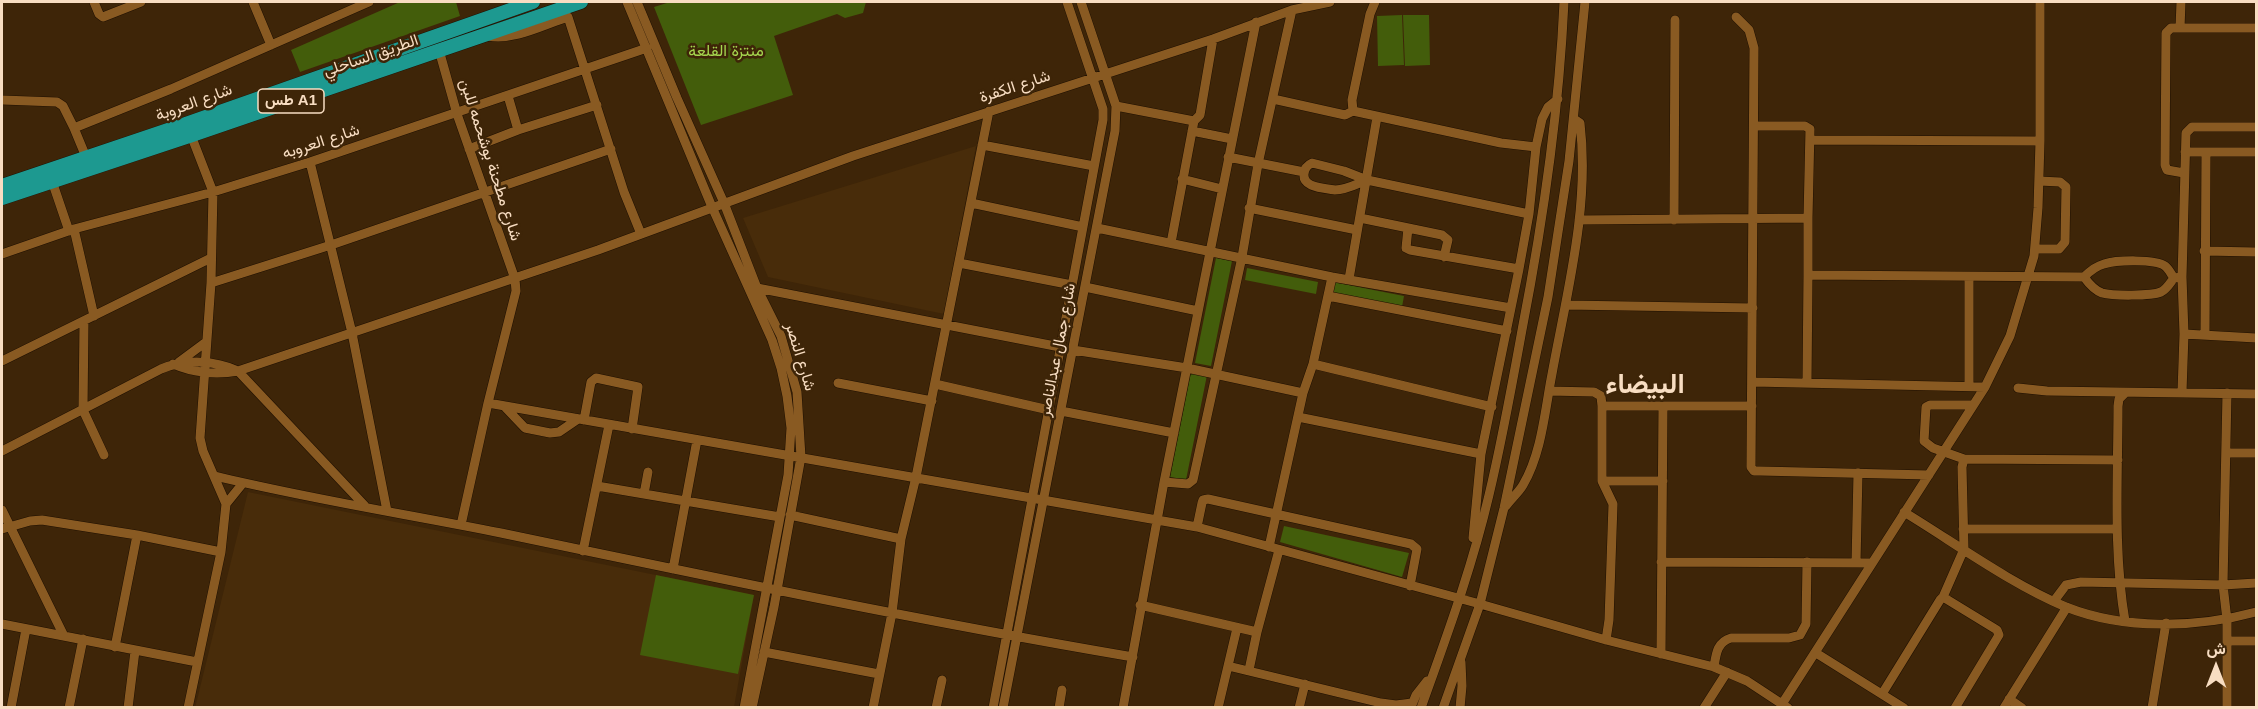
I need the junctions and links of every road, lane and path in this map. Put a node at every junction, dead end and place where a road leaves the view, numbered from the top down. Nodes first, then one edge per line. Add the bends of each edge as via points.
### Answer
1 (94, 2) edge
2 (141, 2) edge
3 (253, 2) edge
4 (369, 2) edge
5 (533, 2) edge
6 (581, 2) edge
7 (628, 2) edge
8 (637, 2) edge
9 (1066, 2) edge
10 (1081, 2) edge
11 (1317, 2) edge
12 (1330, 2) edge
13 (1375, 2) edge
14 (1564, 2) edge
15 (1585, 2) edge
16 (2040, 2) edge
17 (2181, 2) edge
18 (1292, 10) junction
19 (1736, 17) dead end
20 (1675, 20) dead end
21 (1256, 22) junction
22 (2180, 28) junction
23 (2256, 28) edge
24 (482, 34) junction
25 (1214, 39) junction
26 (271, 45) junction
27 (647, 48) junction
28 (439, 50) junction
29 (586, 69) junction
30 (1106, 73) junction
31 (1091, 78) junction
32 (508, 96) junction
33 (1273, 99) junction
34 (1558, 99) junction
35 (2, 100) edge
36 (597, 105) junction
37 (1116, 106) junction
38 (988, 111) junction
39 (1353, 111) junction
40 (457, 114) junction
41 (1377, 117) junction
42 (1574, 118) junction
43 (1193, 126) junction
44 (1754, 126) junction
45 (2256, 127) edge
46 (74, 128) junction
47 (189, 130) junction
48 (518, 130) junction
49 (1232, 139) junction
50 (1810, 140) junction
51 (2040, 141) junction
52 (982, 145) junction
53 (1536, 147) junction
54 (469, 149) junction
55 (611, 149) junction
56 (2185, 152) junction
57 (2206, 152) junction
58 (2256, 153) edge
59 (86, 157) junction
60 (1228, 158) junction
61 (310, 162) junction
62 (1257, 164) junction
63 (1094, 166) junction
64 (1304, 172) junction
65 (2184, 173) junction
66 (1182, 179) junction
67 (1367, 180) junction
68 (52, 181) junction
69 (2039, 181) junction
70 (2, 186) edge
71 (1222, 189) junction
72 (213, 192) junction
73 (484, 192) junction
74 (2, 198) edge
75 (724, 203) junction
76 (971, 203) junction
77 (712, 207) junction
78 (1249, 208) junction
79 (1529, 214) junction
80 (1360, 218) junction
81 (1808, 218) junction
82 (1753, 219) junction
83 (1579, 220) junction
84 (1674, 220) junction
85 (1083, 227) junction
86 (1097, 228) junction
87 (1408, 228) junction
88 (72, 230) junction
89 (1357, 230) junction
90 (641, 234) junction
91 (1171, 243) junction
92 (331, 245) junction
93 (2035, 249) junction
94 (2204, 251) junction
95 (1210, 252) junction
96 (2256, 252) edge
97 (2, 254) edge
98 (1242, 257) junction
99 (1444, 257) junction
100 (211, 258) junction
101 (959, 262) junction
102 (1519, 268) junction
103 (1808, 275) junction
104 (1332, 276) junction
105 (1969, 277) junction
106 (2029, 277) junction
107 (2084, 277) junction
108 (2178, 277) junction
109 (515, 279) junction
110 (1349, 279) junction
111 (211, 283) junction
112 (1072, 285) junction
113 (1085, 287) junction
114 (757, 288) junction
115 (1329, 296) junction
116 (1566, 304) junction
117 (1511, 308) junction
118 (1753, 308) junction
119 (1198, 311) junction
120 (94, 316) junction
121 (84, 322) junction
122 (945, 326) junction
123 (1507, 331) junction
124 (352, 333) junction
125 (2184, 334) junction
126 (2205, 334) junction
127 (2256, 338) edge
128 (206, 347) junction
129 (1060, 347) junction
130 (1073, 350) junction
131 (2, 361) edge
132 (175, 364) junction
133 (222, 364) junction
134 (1313, 364) junction
135 (204, 367) junction
136 (1187, 368) junction
137 (238, 371) junction
138 (1217, 374) junction
139 (838, 382) dead end
140 (1753, 382) junction
141 (1807, 382) junction
142 (935, 384) junction
143 (1969, 386) junction
144 (1985, 387) junction
145 (2018, 388) dead end
146 (1549, 391) junction
147 (2182, 392) junction
148 (1303, 393) junction
149 (2125, 393) junction
150 (2227, 393) junction
151 (2256, 394) edge
152 (932, 401) junction
153 (488, 403) junction
154 (1973, 405) junction
155 (504, 406) junction
156 (1602, 406) junction
157 (1663, 406) junction
158 (1752, 406) junction
159 (1492, 407) junction
160 (83, 410) junction
161 (1049, 410) junction
162 (1061, 411) junction
163 (1298, 417) junction
164 (581, 420) junction
165 (609, 425) junction
166 (632, 429) junction
167 (1174, 433) junction
168 (697, 441) junction
169 (2, 451) edge
170 (1943, 453) junction
171 (2226, 453) junction
172 (2256, 453) edge
173 (1481, 454) junction
174 (104, 455) dead end
175 (790, 457) junction
176 (801, 457) junction
177 (1964, 459) junction
178 (2118, 460) junction
179 (648, 472) dead end
180 (1858, 472) junction
181 (1929, 475) junction
182 (215, 477) junction
183 (916, 477) junction
184 (1602, 481) junction
185 (1663, 481) junction
186 (1164, 482) junction
187 (243, 483) junction
188 (597, 486) junction
189 (644, 494) junction
190 (1032, 500) junction
191 (686, 501) junction
192 (1043, 502) junction
193 (226, 504) junction
194 (365, 506) junction
195 (1504, 508) junction
196 (2, 510) edge
197 (387, 510) junction
198 (1904, 512) junction
199 (1278, 513) junction
200 (785, 516) junction
201 (1157, 521) junction
202 (461, 525) junction
203 (6, 527) edge
204 (1197, 527) junction
205 (1963, 529) junction
206 (2116, 529) junction
207 (136, 535) junction
208 (901, 539) junction
209 (1274, 549) junction
210 (1964, 549) junction
211 (584, 550) junction
212 (221, 552) junction
213 (1472, 560) junction
214 (1661, 562) junction
215 (1807, 562) junction
216 (1856, 563) junction
217 (1872, 563) junction
218 (673, 569) junction
219 (2256, 583) edge
220 (2119, 584) junction
221 (2223, 585) junction
222 (1410, 586) junction
223 (766, 590) junction
224 (777, 592) junction
225 (1943, 597) junction
226 (1460, 598) junction
227 (2054, 601) junction
228 (1480, 604) junction
229 (1140, 605) junction
230 (2067, 607) junction
231 (2256, 612) edge
232 (892, 613) junction
233 (2227, 620) junction
234 (2125, 621) junction
235 (2166, 623) junction
236 (2, 624) edge
237 (1237, 628) junction
238 (26, 629) junction
239 (1257, 633) junction
240 (64, 636) junction
241 (1005, 636) junction
242 (1016, 638) junction
243 (83, 639) junction
244 (1606, 640) junction
245 (2227, 641) junction
246 (2256, 641) edge
247 (115, 647) junction
248 (135, 651) junction
249 (764, 652) junction
250 (1815, 653) junction
251 (1661, 654) junction
252 (1133, 657) junction
253 (1460, 658) junction
254 (197, 662) junction
255 (1228, 666) junction
256 (1714, 667) junction
257 (1249, 670) junction
258 (1727, 672) junction
259 (879, 675) junction
260 (942, 680) dead end
261 (1305, 684) junction
262 (753, 685) junction
263 (1062, 690) dead end
264 (1882, 694) junction
265 (2007, 704) edge
266 (1414, 706) edge
267 (1785, 706) edge
268 (11, 708) edge
269 (69, 708) edge
270 (128, 708) edge
271 (188, 708) edge
272 (744, 708) edge
273 (752, 708) edge
274 (873, 708) edge
275 (936, 708) edge
276 (993, 708) edge
277 (1003, 708) edge
278 (1059, 708) edge
279 (1123, 708) edge
280 (1218, 708) edge
281 (1299, 708) edge
282 (1443, 708) edge
283 (1460, 708) edge
284 (1704, 708) edge
285 (1904, 708) edge
286 (1954, 708) edge
287 (2022, 708) edge
288 (2152, 708) edge
289 (2227, 708) edge

1 - 2 street via 103,17
3 - 26 street
4 - 26 street
5 - 47 highway, شارع العروبة / طس A1
6 - 24 highway, الطريق الساحلي / طس A1
7 - 27 street, شارع النصر
8 - 75 street, شارع النصر
9 - 31 street
10 - 30 street, شارع جمال عبدالناصر
11 - 12 street, شارع الكفرة
11 - 18 street, شارع الكفرة
13 - 39 street via 1352,100
14 - 34 street
15 - 42 street
16 - 51 street
17 - 22 street
18 - 21 street, شارع الكفرة
18 - 33 street
19 - 44 street via 1753,39
20 - 84 street
21 - 25 street, شارع الكفرة
21 - 49 street
22 - 23 street
22 - 65 street via 2171,28 2166,33 2165,165 2167,170
24 - 28 highway, الطريق الساحلي / طس A1
24 - 29 street via 500,37 521,33 568,17
25 - 30 street, شارع الكفرة
25 - 43 street via 1200,115
26 - 46 street
27 - 29 street, شارع العروبه
27 - 77 street, شارع النصر
28 - 40 street, شارع مطحنة بوشحمه للبن
28 - 47 highway, الطريق الساحلي / طس A1
29 - 32 street, شارع العروبه
29 - 36 street
30 - 31 street, شارع الكفرة
30 - 37 street, شارع جمال عبدالناصر
31 - 38 street, شارع الكفرة
31 - 63 street via 1103,109
32 - 40 street, شارع العروبه
32 - 48 street
33 - 39 street via 1345,115
33 - 62 street
34 - 53 street via 1542,119
34 - 213 street via 1539,243 1489,496
35 - 46 street via 57,102
36 - 48 street
36 - 55 street
37 - 43 street
37 - 86 street, شارع جمال عبدالناصر
38 - 52 street
38 - 75 street, شارع الكفرة
39 - 41 street
40 - 54 street, شارع مطحنة بوشحمه للبن
40 - 61 street, شارع العروبه
41 - 53 street
41 - 67 street
42 - 83 street via 1580,123 1582,135
42 - 195 street via 1548,297
43 - 49 street
43 - 66 street
44 - 50 street via 1808,127
44 - 82 street
45 - 56 street via 2192,127 2186,133
46 - 59 street
47 - 59 highway, شارع العروبة / طس A1
47 - 68 highway, الطريق الساحلي / طس A1
47 - 72 street
48 - 54 street
49 - 60 street
50 - 51 street
50 - 81 street
51 - 69 street
52 - 63 street
52 - 76 street
53 - 79 street
54 - 73 street, شارع مطحنة بوشحمه للبن
55 - 73 street
55 - 90 street
56 - 57 street
56 - 65 street
57 - 58 street
57 - 94 street
59 - 70 highway, شارع العروبة / طس A1
60 - 62 street
60 - 71 street
61 - 72 street, شارع العروبه
61 - 92 street
62 - 64 street
62 - 78 street
63 - 85 street
64 - 67 street via 1312,162
64 - 67 street via 1311,185 1334,190
65 - 108 street
66 - 71 street
66 - 91 street
67 - 79 street
67 - 80 street
68 - 74 highway, الطريق الساحلي / طس A1
68 - 88 street
69 - 93 street
69 - 93 street via 2060,182 2066,187 2065,242 2059,249
71 - 95 street
72 - 88 street, شارع العروبه
72 - 100 street
73 - 92 street
73 - 109 street, شارع مطحنة بوشحمه للبن
75 - 77 street, شارع الكفرة
75 - 114 street, شارع النصر
76 - 85 street
76 - 101 street
77 - 90 street, شارع الكفرة
77 - 175 street, شارع النصر via 781,368 791,428
78 - 89 street
78 - 98 street
79 - 102 street
80 - 87 street
80 - 89 street
81 - 82 street
81 - 103 street
82 - 84 street
82 - 118 street
83 - 84 street
83 - 116 street
85 - 112 street
86 - 91 street
86 - 113 street, شارع جمال عبدالناصر
87 - 99 street via 1406,243 1410,250
87 - 99 street via 1446,237
88 - 97 street, شارع العروبه
88 - 120 street
89 - 110 street
90 - 109 street, شارع الكفرة
91 - 95 street
92 - 111 street
92 - 124 street
93 - 106 street
94 - 96 street
94 - 126 street
95 - 98 street
95 - 119 street
98 - 104 street
98 - 138 street
99 - 102 street
100 - 111 street
100 - 120 street
101 - 112 street
101 - 122 street
102 - 117 street
103 - 105 street
103 - 141 street
104 - 110 street
104 - 115 street
105 - 106 street
105 - 143 street
106 - 107 street
106 - 144 street via 2010,336
107 - 108 street via 2095,267 2120,262 2158,263
107 - 108 street via 2103,293 2140,294 2158,293
108 - 125 street
109 - 124 street, شارع الكفرة
109 - 153 street via 516,291
110 - 117 street
111 - 128 street
112 - 129 street
113 - 119 street
113 - 130 street, شارع جمال عبدالناصر
114 - 122 street
114 - 176 street, شارع النصر via 782,336 790,363
115 - 123 street
115 - 134 street
116 - 118 street
116 - 146 street
117 - 123 street
118 - 140 street
119 - 136 street
120 - 121 street
121 - 131 street
121 - 160 street
122 - 129 street
122 - 142 street
123 - 159 street
124 - 137 street, شارع الكفرة
124 - 197 street
125 - 126 street
125 - 147 street
126 - 127 street
128 - 132 street
128 - 133 street
128 - 135 street
129 - 161 street
130 - 136 street
130 - 162 street, شارع جمال عبدالناصر
132 - 135 street via 186,369
132 - 160 street
133 - 135 street
133 - 137 street
134 - 148 street
134 - 159 street
135 - 137 street, شارع الكفرة via 221,373
135 - 182 street via 200,438
136 - 138 street
136 - 167 street
137 - 194 street
138 - 148 street
138 - 186 street via 1192,480 1188,484
139 - 152 street
140 - 141 street
140 - 158 street
141 - 143 street
142 - 152 street
142 - 161 street
143 - 144 street
144 - 154 street
145 - 149 street
146 - 156 street via 1594,392 1601,396
146 - 195 street via 1538,448 1523,485
147 - 149 street
147 - 150 street
148 - 163 street
149 - 178 street via 2118,406
150 - 151 street
150 - 171 street
152 - 183 street
153 - 155 street
153 - 202 street
154 - 170 street
154 - 170 street via 1926,407 1924,441
155 - 164 street
155 - 164 street via 525,428 550,433
156 - 157 street
156 - 184 street
157 - 158 street
157 - 185 street
158 - 180 street via 1754,471
159 - 173 street
160 - 169 street
160 - 174 street
161 - 190 street
162 - 167 street
162 - 192 street, شارع جمال عبدالناصر
163 - 173 street
163 - 199 street
164 - 165 street
164 - 166 street via 591,382 596,378 638,387
165 - 166 street
165 - 188 street
166 - 168 street
167 - 186 street
168 - 175 street
168 - 191 street
170 - 177 street
170 - 181 street
171 - 172 street
171 - 221 street
173 - 213 street
175 - 176 street
175 - 200 street, شارع النصر
176 - 183 street
176 - 200 street, شارع النصر
177 - 178 street
177 - 205 street
178 - 206 street
179 - 189 street
180 - 181 street
180 - 216 street
181 - 198 street
182 - 187 street
182 - 193 street
183 - 190 street
183 - 208 street
184 - 185 street
184 - 244 street via 1613,504
185 - 214 street
186 - 201 street
187 - 193 street
187 - 194 street
188 - 189 street
188 - 211 street
189 - 191 street
190 - 192 street
190 - 241 street
191 - 200 street
191 - 218 street
192 - 201 street
192 - 242 street, شارع جمال عبدالناصر
193 - 212 street
194 - 197 street
195 - 228 street
196 - 203 street
197 - 202 street
198 - 210 street
198 - 217 street
199 - 204 street via 1208,499 1203,500
199 - 209 street
199 - 222 street via 1415,545 1417,554
200 - 208 street
200 - 223 street, شارع النصر
200 - 224 street, شارع النصر
201 - 204 street
201 - 229 street
202 - 211 street
203 - 207 street via 42,520
203 - 240 street
204 - 209 street
205 - 206 street
205 - 210 street
206 - 220 street
207 - 212 street
207 - 247 street
208 - 232 street
209 - 222 street
209 - 239 street
210 - 225 street
210 - 227 street
211 - 218 street
212 - 254 street
213 - 226 street
214 - 215 street
214 - 251 street
215 - 216 street
215 - 256 street via 1804,631 1796,637 1725,640 1716,652
216 - 217 street
217 - 250 street
218 - 223 street
219 - 221 street
220 - 221 street
220 - 227 street via 2066,585
220 - 234 street
221 - 233 street
222 - 226 street
223 - 224 street
223 - 262 street, شارع النصر
224 - 232 street
224 - 249 street, شارع النصر
225 - 264 street
225 - 286 street via 1997,630 1999,635
226 - 228 street
226 - 266 street via 1433,675 1416,694
227 - 230 street
228 - 244 street
228 - 253 street
229 - 237 street
229 - 252 street
230 - 234 street
230 - 265 street
231 - 233 street
232 - 241 street
232 - 259 street
233 - 235 street
233 - 245 street
234 - 235 street
235 - 288 street
236 - 238 street
237 - 239 street
237 - 255 street
238 - 240 street
238 - 268 street
239 - 257 street
240 - 243 street
241 - 242 street
241 - 276 street
242 - 252 street
242 - 277 street, شارع جمال عبدالناصر
243 - 247 street
243 - 269 street
244 - 251 street
245 - 246 street
245 - 289 street
247 - 248 street
248 - 254 street
248 - 270 street
249 - 259 street
249 - 262 street, شارع النصر
250 - 264 street
250 - 267 street
251 - 256 street
252 - 279 street
253 - 282 street
253 - 283 street
254 - 271 street
255 - 257 street
255 - 280 street
256 - 258 street
257 - 261 street
258 - 267 street
258 - 284 street
259 - 274 street
260 - 275 street
261 - 266 street via 1381,703
261 - 281 street
262 - 272 street, شارع النصر
262 - 273 street, شارع النصر
263 - 278 street
264 - 285 street
265 - 287 street

